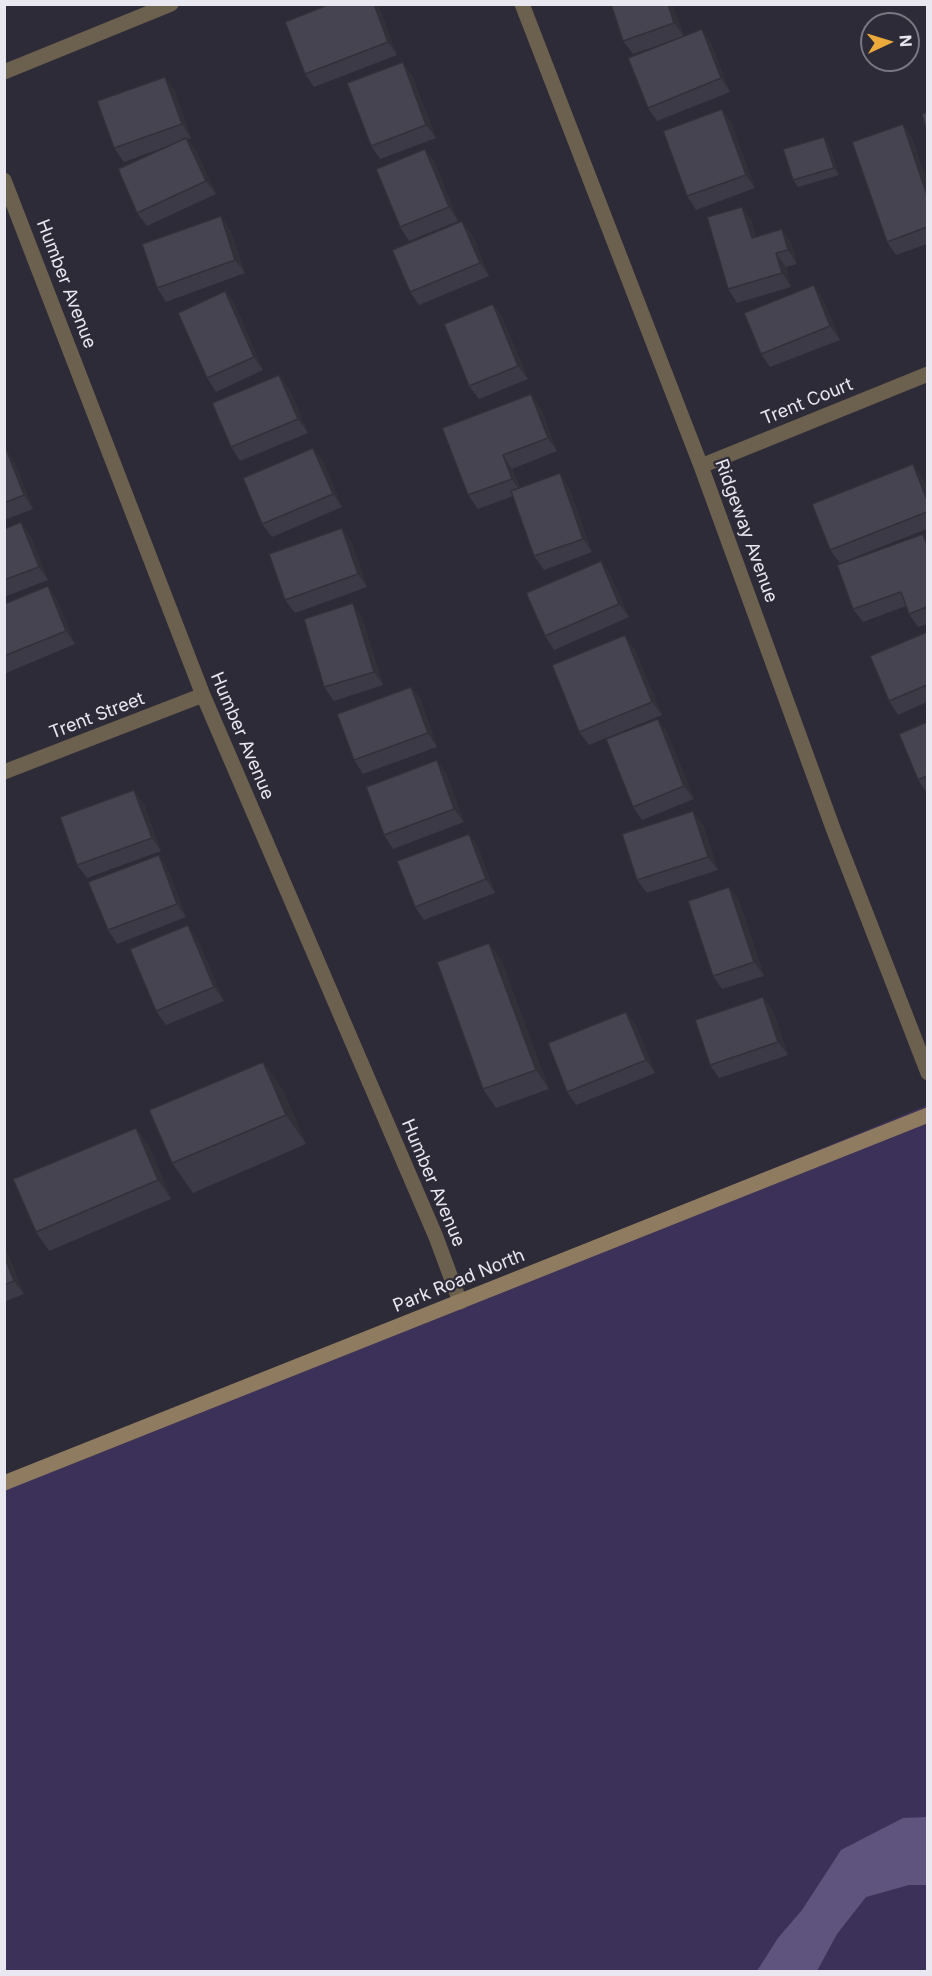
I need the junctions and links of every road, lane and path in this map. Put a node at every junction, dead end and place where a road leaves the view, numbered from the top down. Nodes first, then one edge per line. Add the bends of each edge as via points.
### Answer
1 (171, 4) edge
2 (522, 4) edge
3 (4, 72) edge
4 (4, 180) edge
5 (927, 374) edge
6 (701, 466) junction
7 (203, 695) junction
8 (4, 772) edge
9 (927, 1074) edge
10 (927, 1114) edge
11 (460, 1302) junction
12 (4, 1483) edge

1 - 3 street
2 - 6 street, Ridgeway Avenue
4 - 7 street, Humber Avenue
5 - 6 street, Trent Court
6 - 9 street, Ridgeway Avenue
7 - 8 street, Trent Street
7 - 11 street, Humber Avenue via 436,1237
10 - 11 main road, Park Road North
11 - 12 main road, Park Road North

